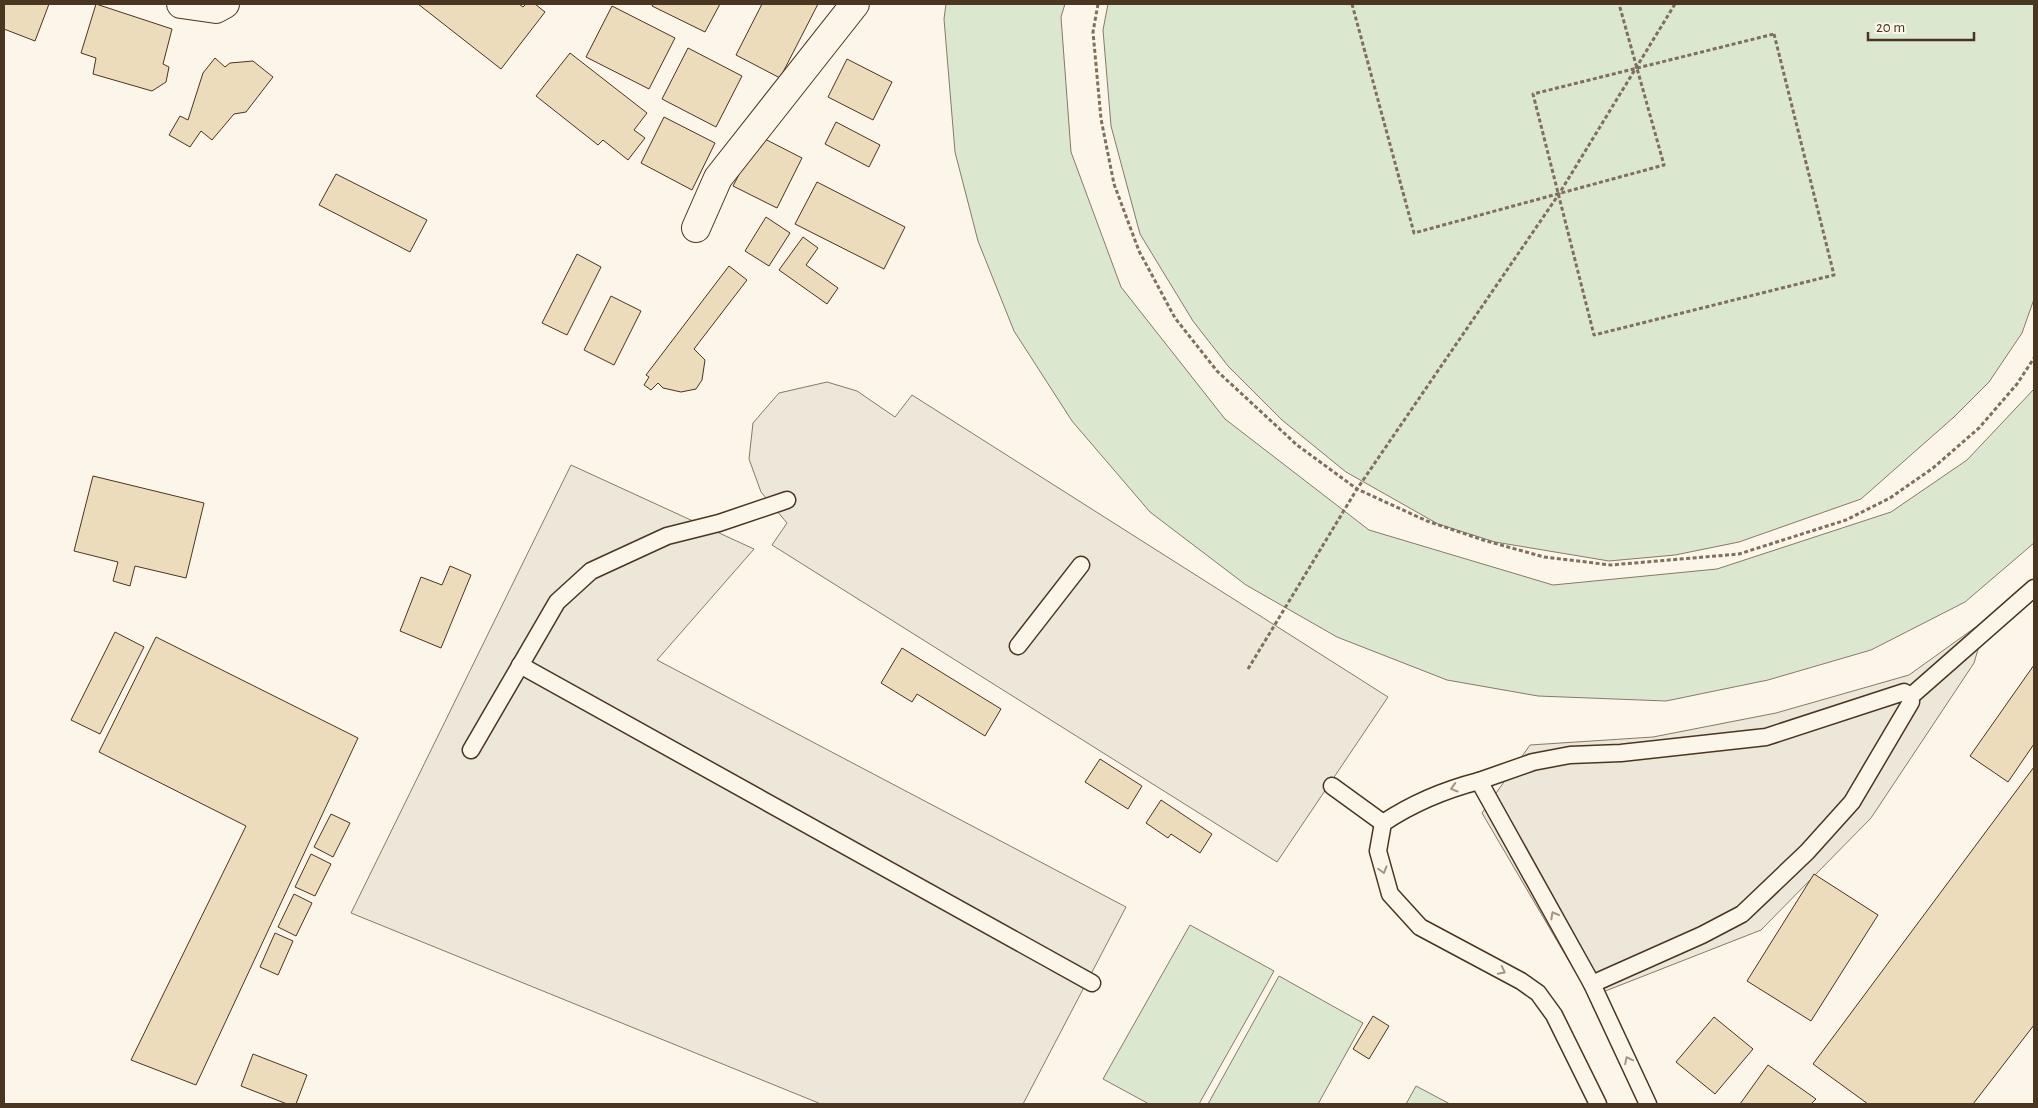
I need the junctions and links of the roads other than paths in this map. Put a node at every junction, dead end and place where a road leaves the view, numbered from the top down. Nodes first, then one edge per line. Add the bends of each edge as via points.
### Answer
1 (181, 4) edge
2 (224, 4) edge
3 (855, 4) edge
4 (696, 228) dead end
5 (787, 500) dead end
6 (1081, 565) dead end
7 (2034, 588) edge
8 (1018, 646) dead end
9 (520, 665) junction
10 (1910, 697) junction
11 (470, 750) dead end
12 (1479, 781) junction
13 (1332, 786) dead end
14 (1383, 823) junction
15 (1092, 983) dead end
16 (1592, 984) junction
17 (1598, 1104) edge
18 (1648, 1104) edge

1 - 2 street via 216,8
3 - 4 street via 718,178
5 - 9 lane via 667,536 591,571 558,602
6 - 8 lane
7 - 10 lane
9 - 11 lane
9 - 15 lane
10 - 12 lane via 1904,692 1766,737 1621,753 1570,755 1533,762
10 - 16 lane via 1911,702 1852,802 1742,914
12 -> 14 lane via 1450,788 1411,805
16 -> 12 lane
13 - 14 lane
14 -> 17 lane via 1378,851 1390,894 1420,927 1538,993 1554,1016
18 -> 16 lane

